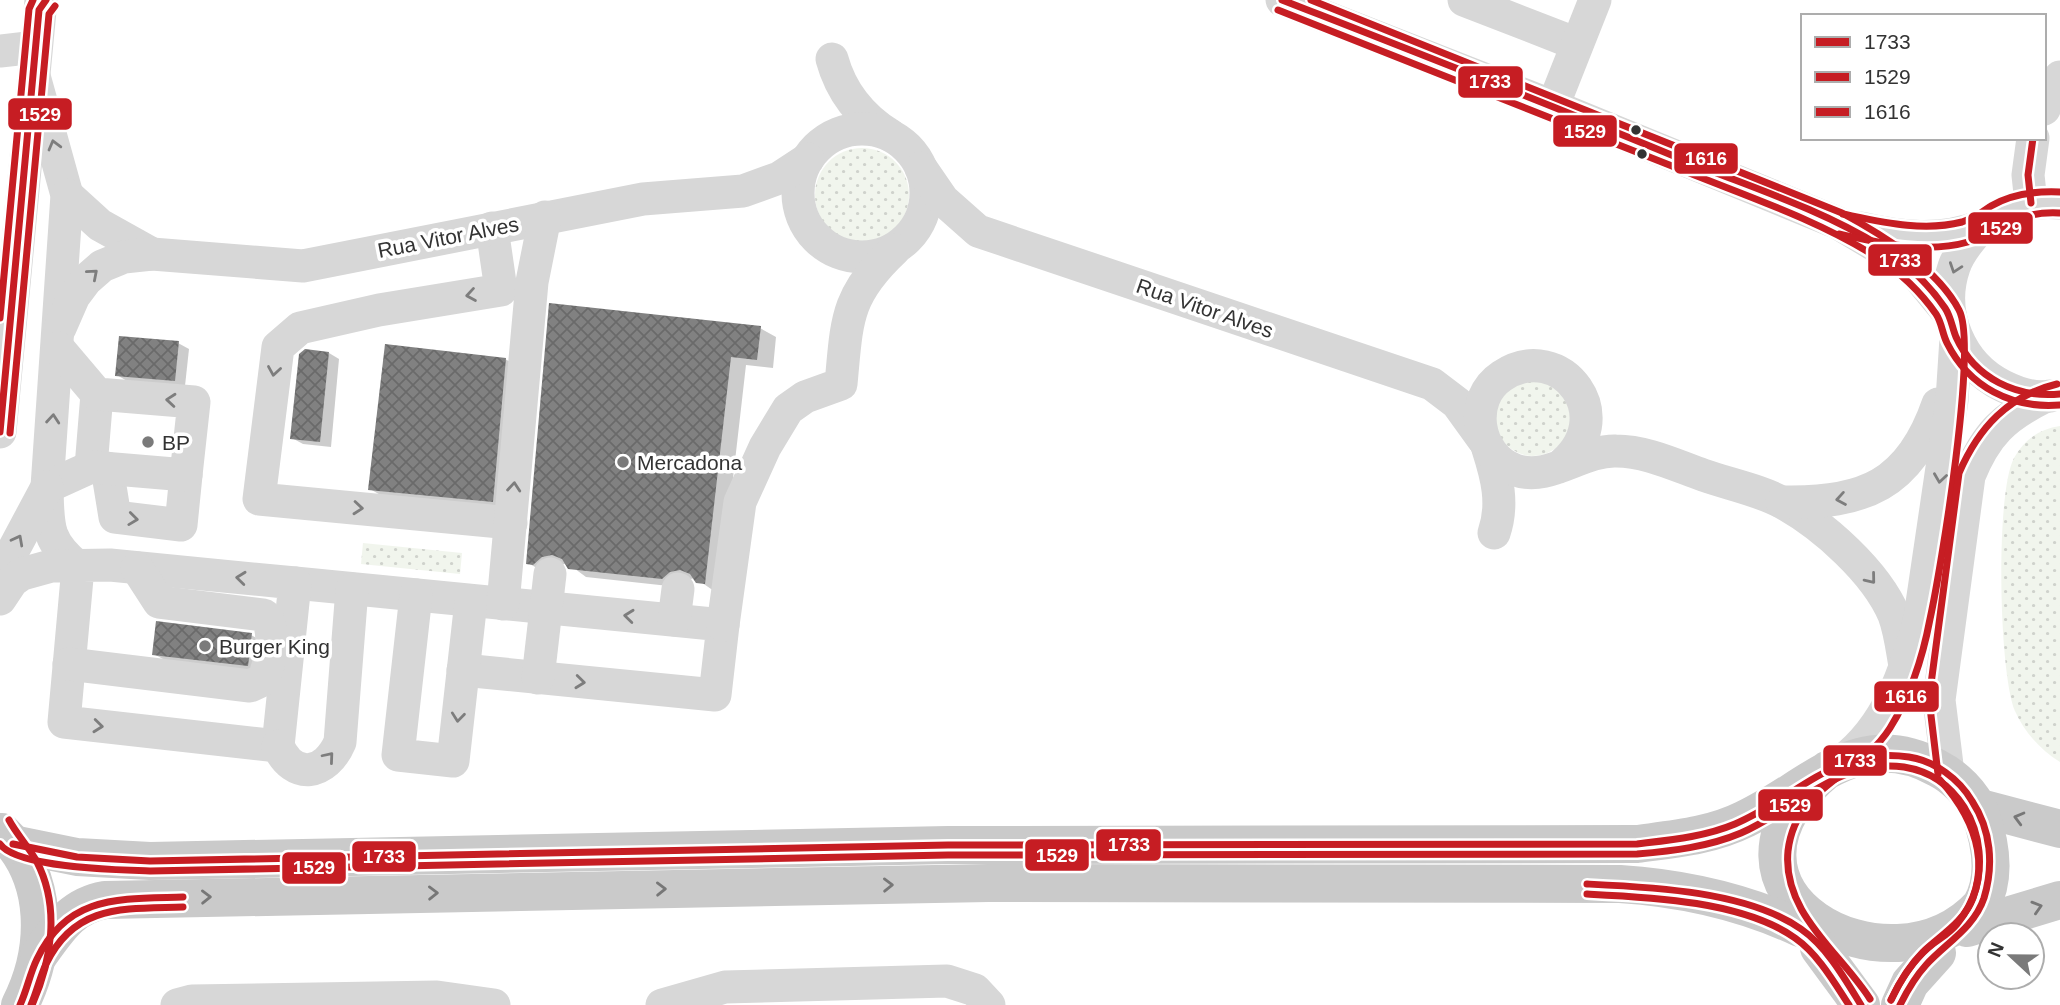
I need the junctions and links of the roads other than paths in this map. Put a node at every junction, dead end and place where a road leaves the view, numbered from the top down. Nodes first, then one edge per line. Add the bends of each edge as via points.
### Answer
1 (1282, 0) edge
2 (1464, 0) edge
3 (1595, 0) edge
4 (42, 3) edge
5 (1577, 44) junction
6 (0, 51) edge
7 (35, 61) junction
8 (2060, 78) edge
9 (2046, 105) edge
10 (1553, 106) junction
11 (890, 135) junction
12 (2033, 140) edge
13 (813, 153) junction
14 (921, 168) junction
15 (743, 191) junction
16 (67, 195) junction
17 (2045, 203) edge
18 (545, 218) junction
19 (1838, 223) junction
20 (1981, 227) junction
21 (492, 228) junction
22 (978, 231) junction
23 (816, 238) junction
24 (899, 245) junction
25 (152, 254) junction
26 (848, 313) junction
27 (59, 338) junction
28 (1953, 338) junction
29 (1510, 371) junction
30 (1433, 384) junction
31 (97, 394) junction
32 (1581, 394) junction
33 (2052, 395) edge
34 (0, 432) edge
35 (1485, 444) junction
36 (1638, 453) junction
37 (99, 467) junction
38 (1552, 470) junction
39 (186, 475) junction
40 (47, 487) junction
41 (1782, 502) junction
42 (511, 523) junction
43 (78, 567) junction
44 (137, 568) junction
45 (550, 574) dead end
46 (295, 583) junction
47 (352, 589) junction
48 (416, 595) junction
49 (0, 598) edge
50 (487, 602) junction
51 (546, 608) junction
52 (723, 625) junction
53 (1905, 666) junction
54 (463, 670) junction
55 (69, 674) junction
56 (538, 678) junction
57 (282, 707) junction
58 (278, 746) junction
59 (1835, 765) junction
60 (1948, 773) junction
61 (1978, 807) junction
62 (2060, 830) edge
63 (4, 833) edge
64 (2060, 900) edge
65 (1967, 928) junction
66 (1808, 936) junction
67 (1937, 953) junction
68 (39, 955) junction
69 (439, 1001) edge
70 (20, 1005) edge
71 (177, 1005) edge
72 (494, 1005) edge
73 (662, 1005) edge
74 (989, 1005) edge
75 (1861, 1005) edge
76 (1900, 1005) edge

1 - 10 street
2 - 5 street
3 - 5 street
4 - 7 street
5 - 10 street
6 - 7 street
16 -> 7 street, Rua Vitor Alves
7 - 34 street
8 - 9 street
10 - 19 street
11 - 13 street, Rua Vitor Alves via 844,132
11 - 13 street via 848,96 834,67
11 - 14 street, Rua Vitor Alves via 908,149
12 - 17 street via 2028,175
13 - 15 street, Rua Vitor Alves via 779,178
13 - 23 street via 798,188 799,204
14 - 22 street, Rua Vitor Alves via 943,200
14 - 24 street via 926,191 922,215
15 - 18 street, Rua Vitor Alves via 643,199
15 - 23 street, Rua Vitor Alves via 778,206
16 - 25 street, Rua Vitor Alves via 100,225
16 - 27 street, Rua Vitor Alves
17 - 20 street via 1996,216
18 - 21 street, Rua Vitor Alves
42 -> 18 street via 532,282
19 - 20 street via 1917,237
19 - 28 street via 1918,276
20 -> 28 street via 1954,267 1949,291
21 - 25 street, Rua Vitor Alves via 303,266
21 -> 42 street via 501,290 300,328 278,347 259,499
22 - 24 street, Rua Vitor Alves via 946,232
22 - 30 street, Rua Vitor Alves
23 - 24 street, Rua Vitor Alves via 835,252 857,257 880,256
23 - 26 street via 834,268
24 - 26 street via 870,272
27 -> 25 street, Rua Vitor Alves via 74,296 102,266 124,257
26 - 52 street via 841,384 805,397 788,409 740,502
27 - 31 street
40 -> 27 street, Rua Vitor Alves
28 - 33 street via 1991,380 2017,393
28 -> 41 street, Rua Vitor Alves via 1931,426 1918,451 1897,475 1866,494 1842,500
28 -> 53 street via 1952,400 1920,617
29 - 30 street, Rua Vitor Alves via 1468,386
29 - 32 street, Rua Vitor Alves via 1550,368
29 - 35 street via 1498,378 1483,400 1480,426
30 - 35 street, Rua Vitor Alves via 1457,403
31 - 37 street
39 -> 31 street via 194,402
32 - 36 street, Rua Vitor Alves via 1605,427
32 - 38 street via 1585,435 1579,448
33 - 60 street via 2016,411 1996,429 1981,447 1969,476 1939,699
35 - 38 street, Rua Vitor Alves via 1513,470 1530,474
35 - 38 street via 1498,486 1496,528 1524,491
36 - 38 street, Rua Vitor Alves via 1599,452
36 - 41 street, Rua Vitor Alves
37 - 39 street
37 -> 39 street via 115,517 181,525
37 - 40 street
40 - 43 street, Rua Vitor Alves via 55,547
49 -> 40 street, Rua Vitor Alves via 8,560
41 -> 53 street, Rua Vitor Alves via 1847,552 1870,577 1894,614
42 - 50 street
43 - 44 street
43 - 49 street, Rua Vitor Alves via 51,566 22,574
43 - 55 street
46 -> 44 street
44 - 55 street via 159,602 264,615 272,625 263,680 250,686
45 - 51 street
46 - 47 street
46 - 57 street
47 - 48 street
58 -> 47 street via 289,765 299,769 321,767 335,753 340,742
48 - 50 street
54 -> 48 street via 453,761 398,755
50 - 51 street
50 - 54 street
52 -> 51 street via 676,605
51 - 56 street
56 -> 52 street via 716,695
53 - 59 street via 1871,736
54 - 56 street
55 - 57 street
55 -> 58 street via 64,723
57 - 58 street
59 - 60 main road via 1869,754 1896,753 1924,760
59 - 63 main road via 1746,819 1709,833 1637,844 962,845 150,861 77,858
59 - 66 main road via 1804,789 1787,814 1778,843 1778,873 1785,902
60 - 61 main road
62 -> 61 main road
61 - 65 main road via 1989,837 1991,869 1983,900
63 - 68 main road via 28,867 37,891
65 -> 64 main road
65 - 67 main road
66 - 67 main road via 1843,960 1875,967 1907,965
68 -> 66 main road via 73,913 105,901 988,883 1620,884 1714,898 1776,917
66 - 75 main road
67 - 76 main road via 1910,983
68 - 70 main road
69 - 71 street via 192,1001
69 - 72 street
73 - 74 street via 725,987 947,981 975,990

